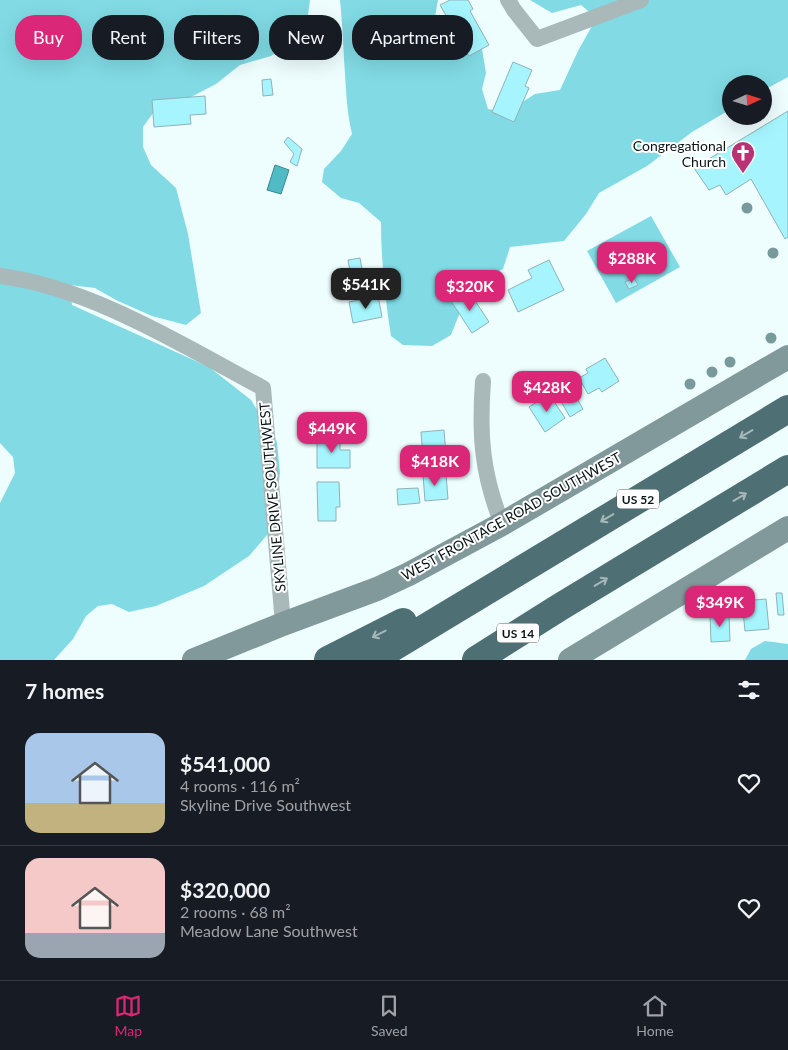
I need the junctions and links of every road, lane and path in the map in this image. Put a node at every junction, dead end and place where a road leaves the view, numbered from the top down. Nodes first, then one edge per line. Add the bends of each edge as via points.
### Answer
1 (508, 0) edge
2 (641, 0) edge
3 (0, 276) edge
4 (788, 357) edge
5 (483, 381) dead end
6 (788, 409) edge
7 (788, 468) edge
8 (502, 524) junction
9 (788, 528) edge
10 (488, 590) junction
11 (560, 607) junction
12 (283, 624) junction
13 (194, 660) edge
14 (328, 660) edge
15 (372, 660) edge
16 (459, 660) edge
17 (476, 660) edge
18 (570, 660) edge

1 - 2 street via 537,39
3 - 12 street, SKYLINE DRIVE SOUTHWEST via 54,288 128,316 263,388
4 - 8 street, WEST FRONTAGE ROAD SOUTHWEST
5 - 8 street via 483,457 493,502
6 -> 10 highway, US 52
11 -> 7 highway
8 - 12 street, WEST FRONTAGE ROAD SOUTHWEST via 377,589
9 - 18 street
10 -> 14 highway via 426,610
10 - 15 highway, US 52
11 - 16 highway
11 - 17 highway, US 14
12 - 13 street, WEST FRONTAGE ROAD SOUTHWEST

